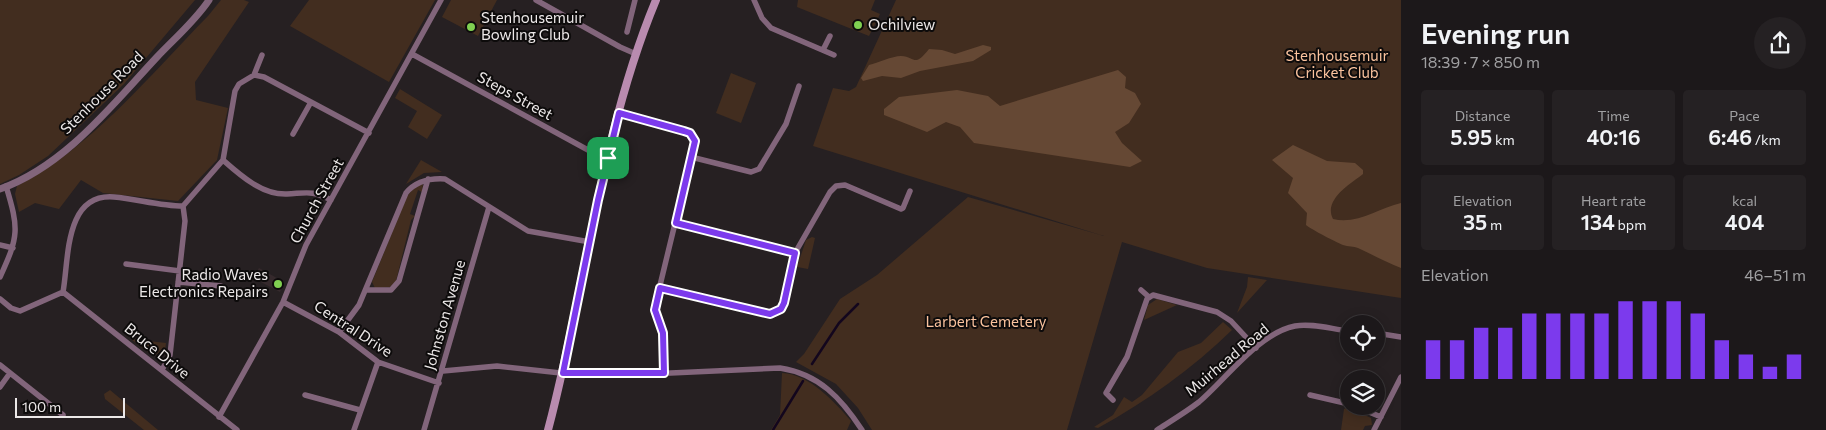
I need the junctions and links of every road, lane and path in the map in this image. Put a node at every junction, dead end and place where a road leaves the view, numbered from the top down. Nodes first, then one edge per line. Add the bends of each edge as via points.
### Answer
1 (209, 0) edge
2 (441, 0) edge
3 (536, 0) edge
4 (635, 0) edge
5 (656, 0) edge
6 (754, 0) edge
7 (627, 32) dead end
8 (830, 36) dead end
9 (823, 50) junction
10 (412, 54) junction
11 (636, 54) junction
12 (834, 55) dead end
13 (262, 56) dead end
14 (254, 75) junction
15 (799, 86) dead end
16 (311, 102) junction
17 (619, 113) junction
18 (369, 133) junction
19 (293, 134) dead end
20 (691, 157) junction
21 (608, 158) junction
22 (223, 160) junction
23 (428, 179) junction
24 (3, 188) edge
25 (910, 191) dead end
26 (331, 200) junction
27 (183, 206) junction
28 (489, 207) junction
29 (676, 223) junction
30 (590, 242) junction
31 (0, 245) edge
32 (12, 248) junction
33 (795, 253) junction
34 (126, 264) dead end
35 (180, 271) junction
36 (0, 277) edge
37 (178, 282) junction
38 (221, 286) dead end
39 (660, 288) junction
40 (366, 290) junction
41 (1142, 290) dead end
42 (62, 292) junction
43 (1149, 297) junction
44 (0, 299) edge
45 (283, 302) junction
46 (1340, 329) edge
47 (339, 332) junction
48 (1385, 334) edge
49 (1401, 337) edge
50 (1256, 348) junction
51 (378, 362) junction
52 (0, 365) edge
53 (162, 370) junction
54 (443, 371) junction
55 (10, 373) junction
56 (563, 373) junction
57 (664, 373) junction
58 (1401, 378) edge
59 (439, 383) junction
60 (0, 387) edge
61 (305, 395) dead end
62 (1310, 395) dead end
63 (1113, 400) dead end
64 (1340, 402) edge
65 (360, 410) junction
66 (63, 415) dead end
67 (1376, 415) edge
68 (219, 417) junction
69 (1381, 417) junction
70 (237, 430) edge
71 (354, 430) edge
72 (424, 430) edge
73 (548, 430) edge
74 (862, 430) edge
75 (1157, 430) edge
76 (1374, 430) edge

1 - 24 street, Stenhouse Road via 112,105 63,152
2 - 10 street, Church Street
3 - 11 street
4 - 7 street
5 - 11 main road
6 - 9 street via 762,18 771,28
8 - 9 street
9 - 12 street
10 - 18 street, Church Street
10 - 21 street, Steps Street
11 - 17 main road
13 - 14 street
14 - 16 street
14 - 22 street via 239,84 235,91
15 - 20 street via 786,124 759,169 751,172
16 - 18 street
16 - 19 street
17 - 20 street via 690,133 695,141
17 - 21 main road
18 - 26 street, Church Street
20 - 29 street
21 - 30 main road
22 - 26 street via 260,187 286,194 318,193
22 - 27 street
23 - 28 street via 444,179
23 - 40 street via 411,186 406,193
23 - 40 street via 399,281 390,290
24 - 32 street via 16,219
25 - 33 street via 904,208 900,209 845,185 836,186
26 - 45 street, Church Street via 303,251
27 - 35 street via 186,221
27 - 42 street via 111,197 89,204 78,213 73,225
28 - 30 street via 528,230
28 - 54 street, Johnston Avenue
29 - 33 street
29 - 39 street
30 - 56 main road
31 - 32 street
32 - 36 street
33 - 39 street via 784,303 781,309 770,314
34 - 35 street
35 - 37 street
37 - 38 street
37 - 53 street via 170,355
39 - 57 street via 655,310 663,333
40 - 47 street via 354,315
41 - 43 street
42 - 44 street via 20,311 10,308
42 - 53 street, Bruce Drive
43 - 50 street via 1157,295 1218,312
43 - 63 street via 1127,357 1106,393
45 - 47 street, Central Drive
45 - 68 street, Church Street
46 - 50 street, Muirhead Road via 1296,326 1275,333
47 - 51 street, Central Drive
48 - 49 street
50 - 75 street, Muirhead Road via 1199,402
51 - 59 street, Central Drive
51 - 65 street
52 - 55 street
53 - 68 street, Bruce Drive
54 - 56 street via 497,366
54 - 59 street, Johnston Avenue
55 - 60 street
55 - 66 street
56 - 57 street
56 - 73 main road
57 - 74 street via 794,370 818,381 836,395
58 - 69 street
59 - 72 street, Johnston Avenue
61 - 65 street
62 - 64 street
65 - 71 street
67 - 69 street
68 - 70 street, Bruce Drive
69 - 76 street

